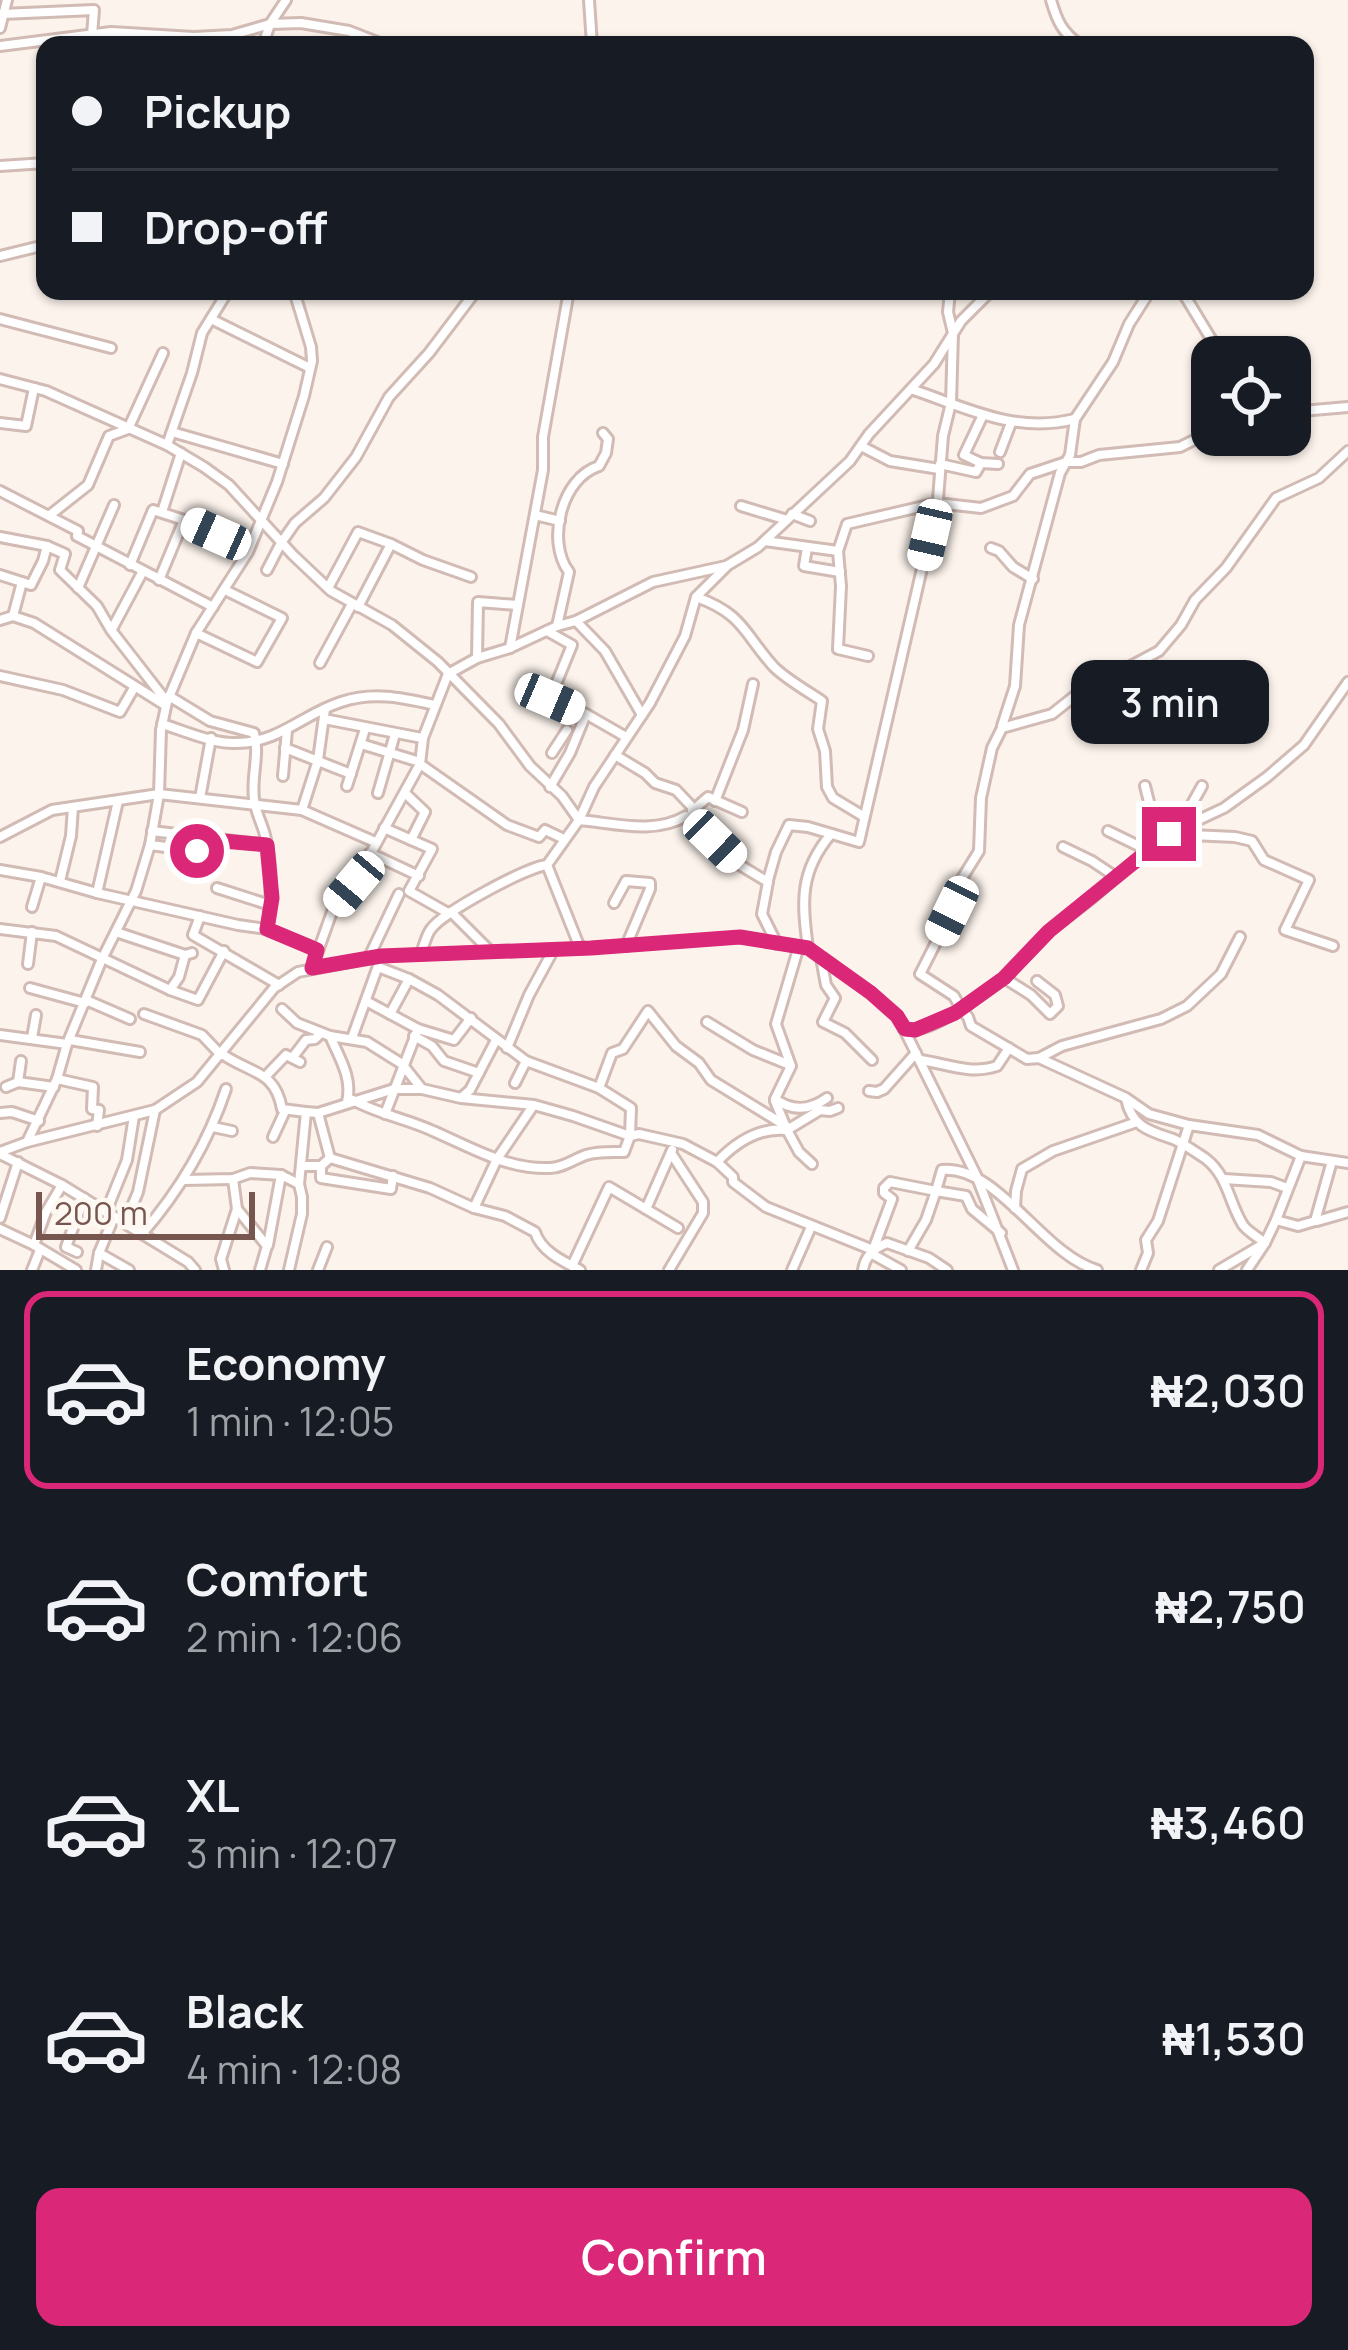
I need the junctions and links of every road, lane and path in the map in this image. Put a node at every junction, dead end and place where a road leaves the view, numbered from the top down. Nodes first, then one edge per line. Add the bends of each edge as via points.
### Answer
1 (7, 0) edge
2 (286, 0) edge
3 (589, 0) edge
4 (1051, 0) edge
5 (2, 14) edge
6 (270, 24) junction
7 (0, 28) edge
8 (111, 32) junction
9 (92, 35) junction
10 (84, 36) edge
11 (111, 36) edge
12 (134, 36) edge
13 (241, 36) edge
14 (265, 36) edge
15 (362, 36) edge
16 (591, 36) edge
17 (1067, 36) edge
18 (36, 42) edge
19 (0, 46) edge
20 (36, 164) edge
21 (0, 166) edge
22 (36, 247) edge
23 (0, 257) edge
24 (223, 300) edge
25 (297, 300) edge
26 (469, 300) edge
27 (567, 300) edge
28 (949, 300) edge
29 (982, 300) edge
30 (1145, 300) edge
31 (1187, 300) edge
32 (0, 319) edge
33 (211, 319) junction
34 (953, 334) junction
35 (1209, 336) edge
36 (111, 347) dead end
37 (164, 353) dead end
38 (310, 368) junction
39 (0, 379) edge
40 (34, 388) junction
41 (911, 389) junction
42 (951, 403) junction
43 (1348, 406) edge
44 (1311, 410) edge
45 (983, 415) junction
46 (1075, 418) junction
47 (0, 422) edge
48 (1011, 423) junction
49 (128, 428) junction
50 (172, 432) junction
51 (604, 433) dead end
52 (1191, 442) edge
53 (167, 446) junction
54 (861, 446) junction
55 (1348, 451) edge
56 (1000, 452) dead end
57 (181, 453) junction
58 (1066, 462) junction
59 (981, 463) junction
60 (283, 464) junction
61 (998, 464) dead end
62 (940, 467) junction
63 (0, 491) edge
64 (937, 503) junction
65 (114, 505) dead end
66 (741, 506) dead end
67 (161, 512) junction
68 (535, 514) junction
69 (50, 515) junction
70 (788, 517) junction
71 (261, 519) junction
72 (184, 520) junction
73 (560, 521) junction
74 (810, 521) dead end
75 (0, 537) edge
76 (763, 541) junction
77 (281, 543) junction
78 (391, 544) junction
79 (47, 545) junction
80 (97, 545) junction
81 (249, 548) junction
82 (807, 548) junction
83 (991, 548) dead end
84 (838, 551) junction
85 (130, 565) junction
86 (726, 566) junction
87 (143, 571) junction
88 (267, 571) dead end
89 (840, 572) junction
90 (0, 575) edge
91 (471, 577) dead end
92 (1034, 579) junction
93 (159, 580) junction
94 (22, 582) junction
95 (78, 588) junction
96 (328, 588) junction
97 (225, 590) junction
98 (697, 596) junction
99 (355, 605) junction
100 (517, 605) junction
101 (213, 607) junction
102 (14, 616) junction
103 (0, 620) edge
104 (577, 621) junction
105 (557, 626) junction
106 (111, 631) junction
107 (546, 631) junction
108 (196, 633) junction
109 (510, 648) junction
110 (868, 656) dead end
111 (477, 658) junction
112 (320, 663) dead end
113 (448, 674) junction
114 (0, 676) edge
115 (1348, 682) edge
116 (753, 684) dead end
117 (134, 688) junction
118 (167, 701) junction
119 (435, 705) junction
120 (324, 714) junction
121 (586, 714) junction
122 (642, 715) junction
123 (162, 724) junction
124 (1002, 728) junction
125 (365, 729) junction
126 (287, 730) junction
127 (567, 730) dead end
128 (395, 734) junction
129 (626, 737) junction
130 (211, 738) junction
131 (423, 738) junction
132 (257, 740) junction
133 (361, 744) junction
134 (285, 748) junction
135 (390, 752) junction
136 (570, 753) junction
137 (615, 755) junction
138 (318, 760) junction
139 (420, 763) junction
140 (351, 774) junction
141 (283, 776) dead end
142 (347, 786) dead end
143 (1145, 786) dead end
144 (1202, 786) dead end
145 (550, 787) junction
146 (378, 793) dead end
147 (405, 793) junction
148 (159, 794) junction
149 (200, 798) junction
150 (118, 801) junction
151 (716, 801) junction
152 (254, 805) junction
153 (73, 806) junction
154 (302, 811) junction
155 (742, 812) dead end
156 (690, 813) junction
157 (863, 816) junction
158 (579, 820) junction
159 (384, 828) junction
160 (1108, 831) dead end
161 (152, 832) junction
162 (1173, 832) junction
163 (831, 834) junction
164 (0, 837) edge
165 (201, 839) junction
166 (564, 839) junction
167 (411, 840) junction
168 (375, 842) junction
169 (150, 845) junction
170 (267, 845) junction
171 (1063, 847) dead end
172 (1147, 850) junction
173 (370, 853) junction
174 (547, 865) junction
175 (0, 870) edge
176 (419, 876) junction
177 (40, 877) junction
178 (1115, 877) junction
179 (59, 881) junction
180 (768, 882) junction
181 (218, 888) dead end
182 (97, 893) junction
183 (399, 894) dead end
184 (131, 902) junction
185 (614, 903) dead end
186 (271, 905) junction
187 (32, 908) dead end
188 (450, 912) junction
189 (200, 916) junction
190 (0, 928) edge
191 (267, 929) junction
192 (32, 932) junction
193 (116, 932) junction
194 (1240, 937) dead end
195 (778, 945) junction
196 (626, 946) junction
197 (1333, 946) dead end
198 (804, 947) junction
199 (580, 948) junction
200 (554, 949) junction
201 (317, 950) junction
202 (224, 951) junction
203 (490, 951) junction
204 (420, 955) junction
205 (381, 956) junction
206 (820, 957) junction
207 (368, 958) junction
208 (102, 959) junction
209 (28, 964) dead end
210 (378, 967) junction
211 (312, 968) junction
212 (1004, 978) junction
213 (409, 979) junction
214 (1037, 981) dead end
215 (279, 985) junction
216 (30, 988) dead end
217 (170, 990) junction
218 (366, 1001) junction
219 (85, 1002) junction
220 (961, 1009) junction
221 (282, 1010) dead end
222 (144, 1014) dead end
223 (36, 1015) dead end
224 (390, 1015) junction
225 (130, 1018) dead end
226 (471, 1018) junction
227 (707, 1022) dead end
228 (905, 1029) junction
229 (416, 1032) junction
230 (325, 1034) junction
231 (0, 1035) edge
232 (32, 1038) junction
233 (352, 1038) junction
234 (496, 1040) junction
235 (69, 1042) junction
236 (507, 1048) junction
237 (1009, 1048) junction
238 (140, 1052) dead end
239 (221, 1055) junction
240 (918, 1057) junction
241 (1039, 1058) junction
242 (872, 1060) dead end
243 (21, 1061) dead end
244 (526, 1061) junction
245 (402, 1064) junction
246 (791, 1066) junction
247 (479, 1073) junction
248 (265, 1077) junction
249 (18, 1082) junction
250 (56, 1083) junction
251 (515, 1083) dead end
252 (6, 1087) dead end
253 (599, 1088) junction
254 (226, 1089) dead end
255 (394, 1089) junction
256 (422, 1089) junction
257 (869, 1091) dead end
258 (461, 1098) junction
259 (827, 1098) dead end
260 (1126, 1098) junction
261 (775, 1099) junction
262 (350, 1102) junction
263 (534, 1105) junction
264 (838, 1108) dead end
265 (816, 1109) junction
266 (155, 1110) junction
267 (285, 1111) junction
268 (306, 1112) junction
269 (0, 1113) edge
270 (318, 1113) junction
271 (385, 1114) junction
272 (134, 1116) junction
273 (39, 1121) junction
274 (1138, 1122) junction
275 (1189, 1125) junction
276 (97, 1126) junction
277 (213, 1126) junction
278 (786, 1128) junction
279 (232, 1131) dead end
280 (631, 1136) junction
281 (273, 1137) dead end
282 (27, 1142) junction
283 (676, 1142) junction
284 (1182, 1145) junction
285 (0, 1153) edge
286 (671, 1153) junction
287 (1301, 1156) junction
288 (330, 1159) junction
289 (497, 1159) junction
290 (1332, 1161) junction
291 (18, 1162) junction
292 (717, 1162) junction
293 (1348, 1163) edge
294 (812, 1164) dead end
295 (301, 1166) junction
296 (321, 1166) junction
297 (281, 1175) junction
298 (976, 1175) junction
299 (393, 1176) junction
300 (1222, 1178) junction
301 (233, 1179) junction
302 (184, 1180) junction
303 (299, 1184) junction
304 (62, 1185) junction
305 (1288, 1188) junction
306 (936, 1191) junction
307 (84, 1198) junction
308 (474, 1208) junction
309 (237, 1209) junction
310 (646, 1210) junction
311 (1015, 1210) junction
312 (1348, 1212) edge
313 (110, 1215) junction
314 (0, 1218) edge
315 (1276, 1220) junction
316 (1315, 1221) junction
317 (125, 1223) junction
318 (811, 1227) junction
319 (678, 1228) dead end
320 (2, 1230) edge
321 (1001, 1233) junction
322 (142, 1234) junction
323 (1265, 1243) junction
324 (0, 1244) edge
325 (267, 1246) junction
326 (327, 1247) dead end
327 (37, 1248) junction
328 (873, 1250) junction
329 (77, 1252) dead end
330 (99, 1253) junction
331 (912, 1253) junction
332 (863, 1265) edge
333 (188, 1267) edge
334 (576, 1268) edge
335 (1079, 1268) edge
336 (32, 1270) edge
337 (76, 1270) edge
338 (96, 1270) edge
339 (129, 1270) edge
340 (224, 1270) edge
341 (260, 1270) edge
342 (289, 1270) edge
343 (318, 1270) edge
344 (669, 1270) edge
345 (792, 1270) edge
346 (854, 1270) edge
347 (905, 1270) edge
348 (947, 1270) edge
349 (1013, 1270) edge
350 (1097, 1270) edge
351 (1141, 1270) edge
352 (1219, 1270) edge
353 (1247, 1270) edge

1 - 5 street
2 - 6 street
3 - 16 street
4 - 17 street
5 - 7 street
5 - 9 street via 94,10
6 - 13 street
6 - 14 street
6 - 15 street
8 - 9 street
8 - 11 street
8 - 12 street
9 - 10 street
18 - 19 street
20 - 21 street
22 - 23 street
24 - 33 street
25 - 38 street
26 - 77 street via 389,397 356,457
27 - 68 street
28 - 34 street
29 - 34 street
30 - 46 street
31 - 35 street
32 - 36 street
33 - 38 street
33 - 50 street
34 - 41 street
34 - 42 street
37 - 49 street
38 - 60 street
39 - 40 street
40 - 47 street via 26,426
40 - 49 street
41 - 42 street
41 - 54 street
42 - 45 street
42 - 62 street
43 - 44 street
45 - 48 street
45 - 59 street via 964,455
46 - 48 street
46 - 58 street
48 - 56 street
49 - 53 street
49 - 69 street via 109,436 88,485
50 - 53 street
50 - 60 street
51 - 73 street via 606,453 575,480
52 - 58 street
53 - 57 street
54 - 62 street via 890,461
54 - 70 street
55 - 124 street via 1318,478 1276,498 1159,651 1052,714
57 - 67 street
57 - 71 street
58 - 64 street via 1030,474 1013,496 981,508
58 - 92 street
59 - 61 street
59 - 62 street via 976,472
60 - 71 street
62 - 64 street
63 - 69 street
64 - 84 street via 847,524
64 - 157 street
65 - 80 street
66 - 70 street
67 - 72 street
67 - 85 street via 153,509
68 - 73 street
68 - 100 street
69 - 80 street
70 - 74 street
70 - 76 street
71 - 77 street
71 - 81 street
72 - 81 street
72 - 93 street
73 - 105 street via 560,559 569,572
75 - 79 street
76 - 82 street
76 - 86 street
77 - 88 street
77 - 96 street
78 - 91 street
78 - 96 street via 358,532
78 - 99 street
79 - 94 street via 31,584
79 - 95 street via 65,554 60,569
80 - 85 street
80 - 95 street
81 - 97 street
82 - 84 street
82 - 89 street via 804,566
83 - 92 street
84 - 89 street
85 - 87 street
86 - 98 street
86 - 104 street via 652,581
87 - 93 street
87 - 106 street
89 - 110 street via 838,649
90 - 94 street
92 - 124 street
93 - 101 street
94 - 102 street
95 - 106 street
96 - 99 street
97 - 101 street
97 - 108 street via 282,618 257,662
98 - 122 street
98 - 157 street via 729,611 770,663 822,701 827,787
99 - 112 street
99 - 113 street
100 - 109 street
100 - 111 street via 478,602
101 - 108 street
102 - 103 street
102 - 117 street
104 - 105 street
104 - 122 street
105 - 107 street
106 - 118 street
107 - 109 street
107 - 121 street via 572,645 550,699
108 - 118 street
109 - 111 street
111 - 113 street
113 - 119 street
113 - 145 street
114 - 117 street via 120,712
115 - 162 street via 1304,745 1224,808
116 - 151 street
117 - 118 street
118 - 123 street
118 - 132 street
119 - 120 street via 366,696
119 - 131 street
120 - 125 street
120 - 126 street
120 - 138 street
121 - 129 street
121 - 136 street
122 - 129 street
123 - 130 street
123 - 148 street
124 - 220 street via 981,798 979,850 920,974
125 - 128 street
125 - 133 street
126 - 132 street
126 - 134 street
127 - 136 street via 555,748
128 - 131 street
128 - 135 street
129 - 137 street
130 - 132 street
130 - 149 street
131 - 139 street
132 - 152 street
133 - 135 street
133 - 140 street
134 - 138 street
134 - 141 street
135 - 139 street
135 - 146 street
136 - 145 street
137 - 156 street via 676,790
137 - 158 street
138 - 140 street
138 - 154 street
139 - 147 street
139 - 166 street via 507,825
140 - 142 street
143 - 162 street via 1153,818
144 - 162 street
145 - 158 street
147 - 159 street
147 - 167 street via 425,812
148 - 149 street
148 - 150 street
148 - 161 street
149 - 152 street
150 - 153 street
150 - 182 street
151 - 155 street
151 - 156 street via 708,797
152 - 154 street
152 - 170 street
153 - 164 street
153 - 179 street
154 - 168 street
156 - 158 street via 650,827
156 - 180 street via 738,864
157 - 163 street via 859,842
158 - 166 street
159 - 167 street
159 - 168 street
160 - 172 street
161 - 165 street
161 - 169 street
162 - 172 street
162 - 197 street via 1252,841 1264,860 1310,880 1286,930
163 - 180 street via 789,825
163 - 198 street via 804,884
165 - 169 street via 197,851
165 - 170 street
166 - 174 street
167 - 176 street via 432,849
168 - 173 street
169 - 184 street
170 - 186 street
171 - 178 street
172 - 178 street
173 - 176 street
173 - 201 street
174 - 188 street
174 - 199 street
175 - 177 street
176 - 188 street via 409,890
177 - 179 street
177 - 187 street
178 - 212 street
179 - 182 street
180 - 195 street via 762,914
181 - 186 street
182 - 184 street
183 - 207 street
184 - 189 street
184 - 193 street
185 - 196 street via 626,881 650,883
186 - 191 street
188 - 203 street
188 - 204 street via 430,929
189 - 191 street
189 - 202 street via 193,935
190 - 192 street
191 - 201 street
192 - 208 street
192 - 209 street
193 - 208 street
193 - 217 street via 189,954
194 - 241 street via 1221,974 1187,1006
195 - 196 street via 740,937
195 - 198 street
196 - 199 street
198 - 206 street
198 - 246 street via 776,1024
199 - 200 street
200 - 203 street
200 - 236 street
201 - 211 street
202 - 215 street
202 - 217 street via 198,1000
203 - 204 street
204 - 205 street
205 - 207 street
205 - 210 street
206 - 228 street
206 - 242 street via 835,998 823,1022
207 - 211 street
208 - 217 street
208 - 219 street
210 - 213 street
210 - 218 street
211 - 215 street
212 - 214 street via 1050,1014 1055,994
212 - 220 street
213 - 224 street
213 - 226 street
215 - 239 street
216 - 219 street
218 - 224 street
218 - 233 street
219 - 225 street
219 - 235 street
220 - 228 street
220 - 237 street via 971,1025
221 - 230 street
222 - 239 street via 202,1035
223 - 232 street
224 - 229 street
226 - 229 street via 454,1040
226 - 234 street
227 - 246 street
228 - 240 street
229 - 245 street
229 - 247 street via 444,1061
230 - 233 street
230 - 248 street via 306,1040 297,1059 286,1055
230 - 262 street via 343,1061
231 - 232 street
232 - 235 street
233 - 245 street
234 - 236 street
234 - 247 street
235 - 238 street
235 - 250 street
236 - 244 street
237 - 240 street via 985,1070
237 - 241 street
239 - 248 street
239 - 266 street
240 - 257 street via 884,1089
240 - 298 street
241 - 260 street
243 - 249 street
244 - 251 street
244 - 253 street
245 - 255 street
245 - 256 street
246 - 261 street
247 - 258 street
248 - 267 street
249 - 250 street
249 - 252 street
250 - 273 street
250 - 276 street via 93,1087
253 - 278 street via 612,1053 648,1011 711,1079
253 - 280 street via 631,1108
254 - 277 street
255 - 256 street
255 - 262 street
255 - 271 street
256 - 258 street
258 - 263 street
259 - 265 street
260 - 274 street
260 - 275 street
261 - 265 street
261 - 278 street
262 - 270 street
262 - 271 street
263 - 280 street
263 - 289 street
264 - 265 street
265 - 278 street
266 - 272 street
266 - 317 street
267 - 268 street
267 - 281 street
268 - 270 street
268 - 295 street
269 - 273 street
270 - 288 street
271 - 289 street
272 - 276 street
272 - 313 street
273 - 282 street
274 - 284 street
274 - 311 street via 1022,1168
275 - 284 street
275 - 287 street via 1258,1136
276 - 282 street
277 - 279 street
277 - 302 street
278 - 292 street via 734,1145
278 - 294 street
280 - 283 street
280 - 289 street via 624,1151 555,1169
282 - 285 street
283 - 286 street
283 - 292 street
284 - 300 street
284 - 351 street
285 - 291 street
286 - 310 street
286 - 344 street via 704,1202
287 - 290 street
287 - 305 street
288 - 296 street
288 - 299 street
289 - 308 street
290 - 293 street
290 - 316 street
291 - 304 street
291 - 314 street
292 - 318 street via 766,1207
295 - 296 street
295 - 303 street
296 - 299 street via 321,1178 391,1189
297 - 301 street
297 - 303 street
297 - 325 street
298 - 306 street via 943,1168
298 - 311 street
298 - 321 street
299 - 308 street
300 - 305 street
300 - 323 street via 1244,1228
301 - 302 street
301 - 309 street
302 - 322 street
303 - 342 street via 302,1214
304 - 307 street
304 - 327 street
305 - 315 street
306 - 321 street via 966,1196
306 - 328 street via 890,1182 890,1207
306 - 331 street
307 - 313 street
307 - 329 street via 66,1247
308 - 334 street via 522,1223
309 - 325 street
309 - 340 street
310 - 319 street
310 - 334 street via 609,1187
311 - 335 street
312 - 316 street
313 - 317 street
313 - 330 street
315 - 316 street
315 - 323 street
317 - 322 street
318 - 328 street
318 - 345 street
320 - 324 street
320 - 327 street
321 - 349 street
322 - 333 street
323 - 352 street
323 - 353 street
325 - 341 street
326 - 343 street
327 - 336 street
327 - 337 street
328 - 331 street via 887,1243
328 - 332 street
328 - 347 street
330 - 338 street
330 - 339 street
331 - 347 street
331 - 348 street
332 - 346 street
335 - 350 street

